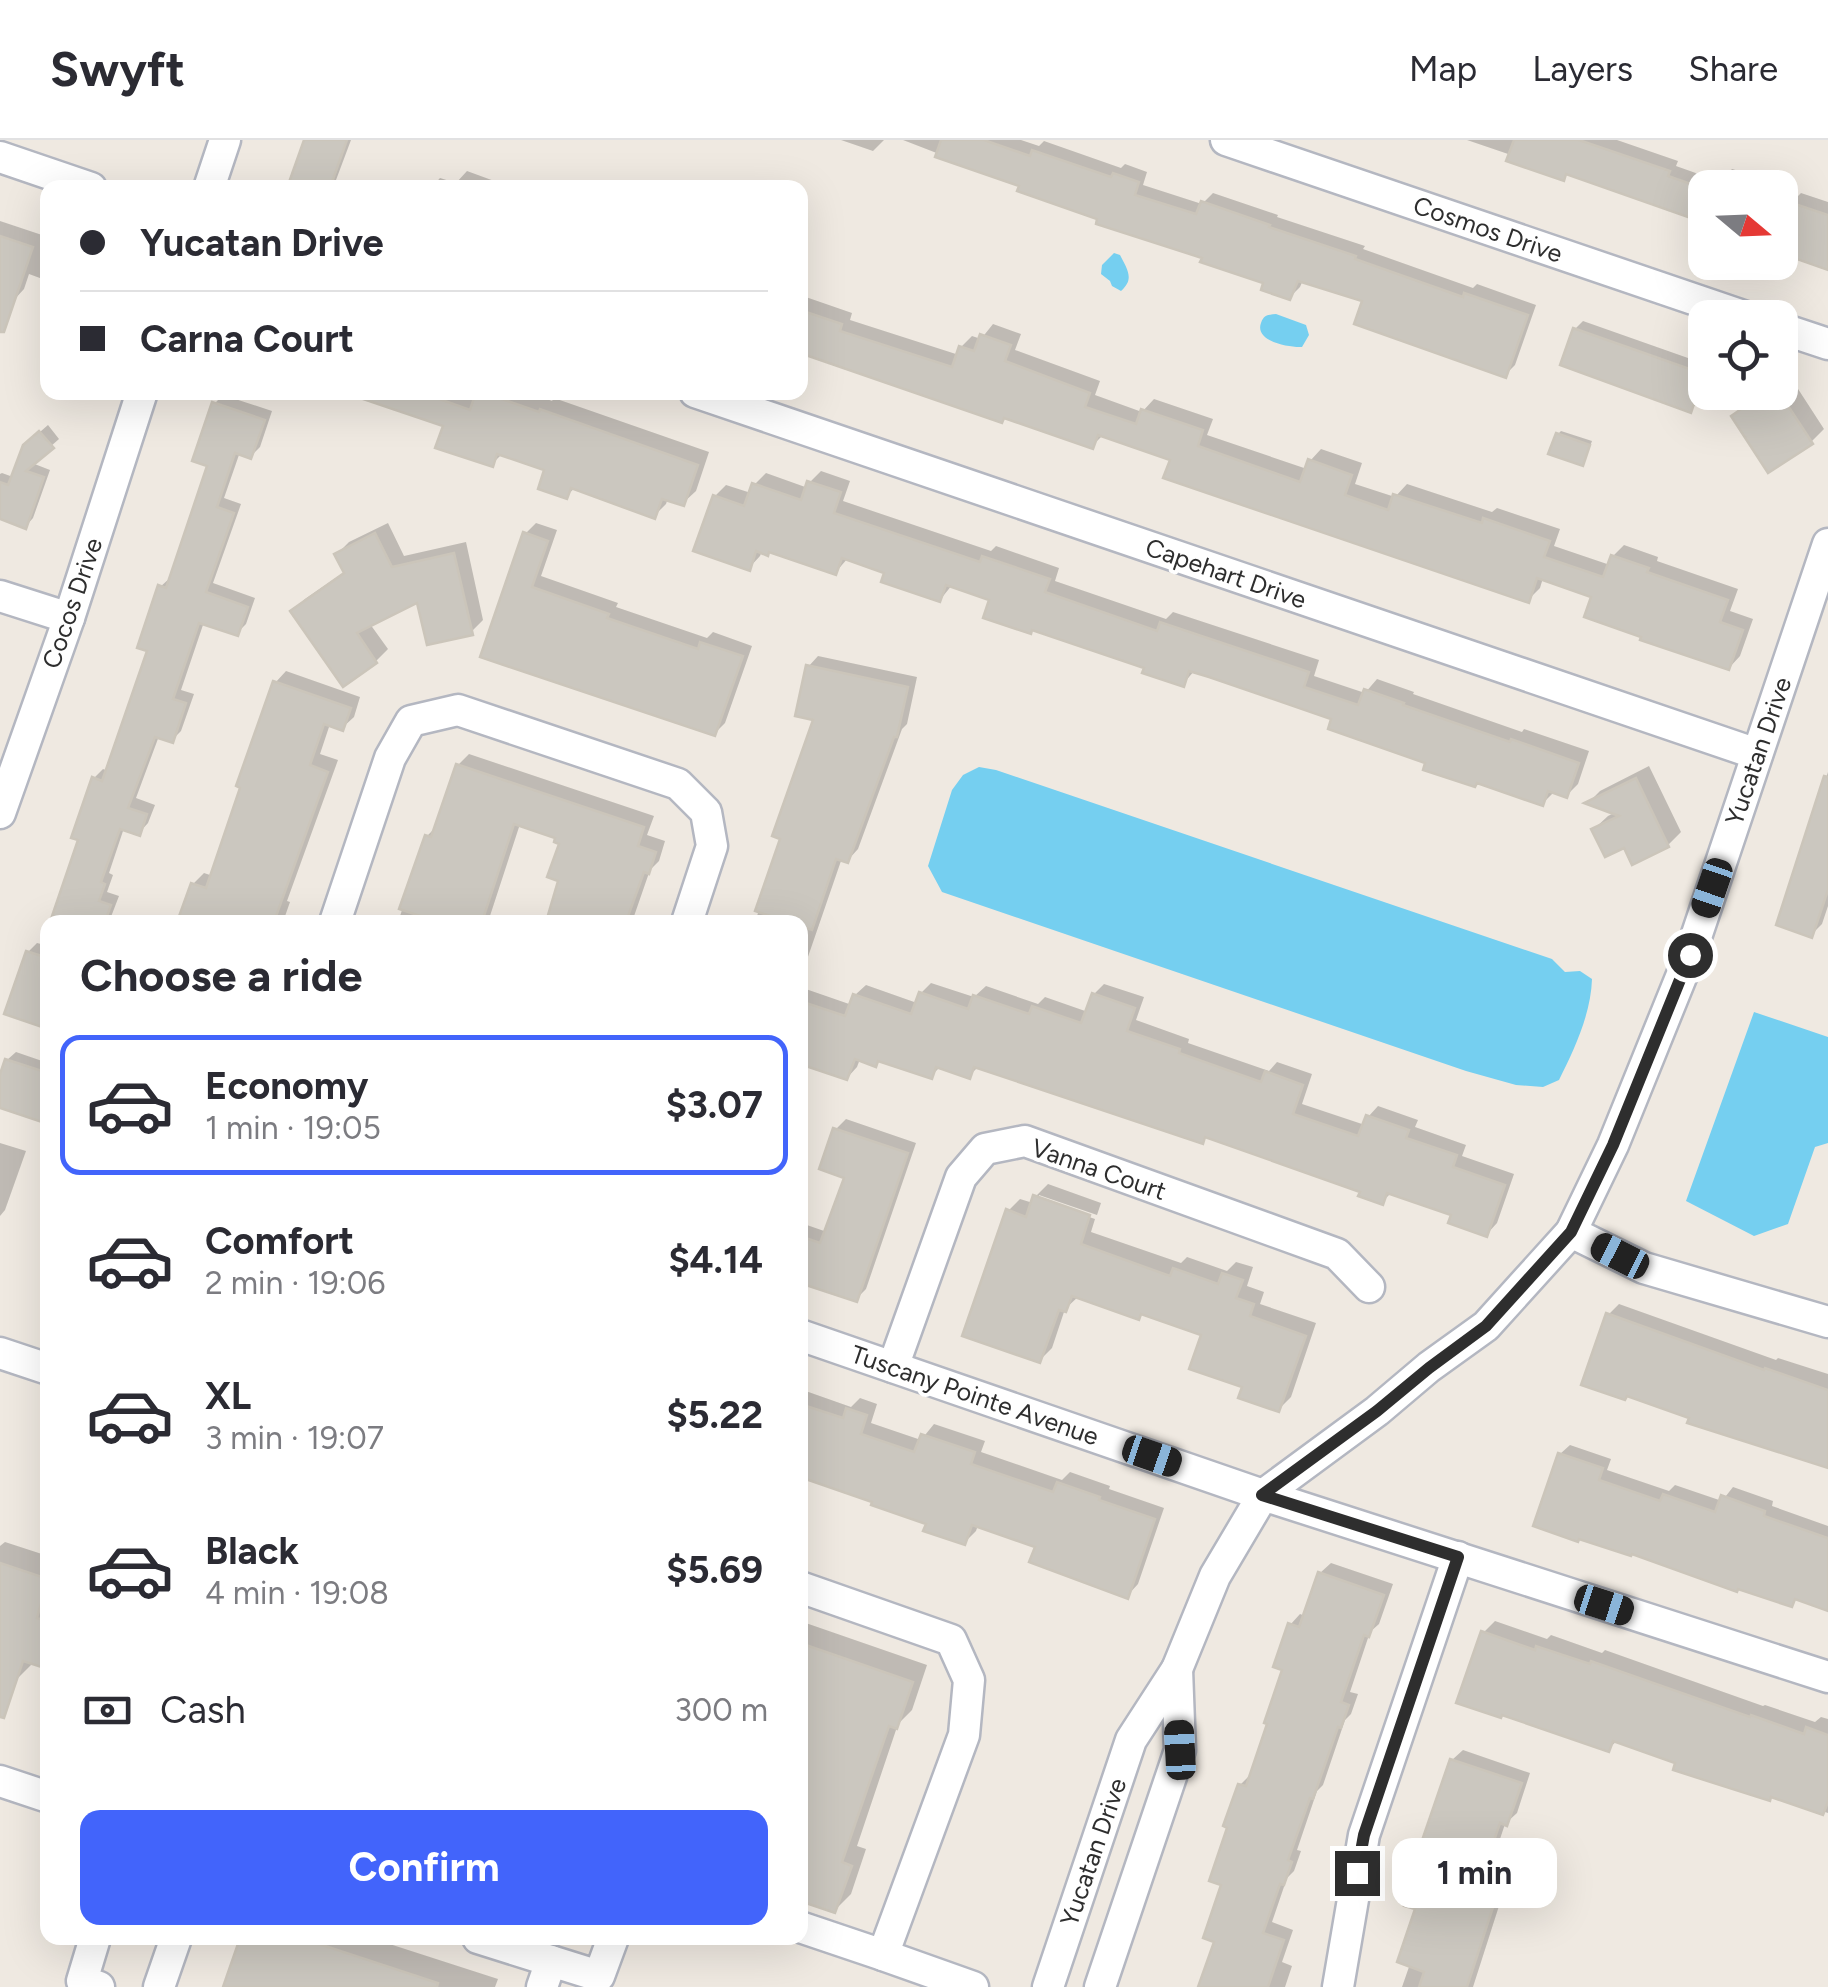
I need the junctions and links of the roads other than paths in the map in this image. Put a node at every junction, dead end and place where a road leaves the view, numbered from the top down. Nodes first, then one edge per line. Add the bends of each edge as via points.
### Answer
1 (225, 140) edge
2 (1226, 140) edge
3 (0, 157) edge
4 (68, 180) edge
5 (212, 180) edge
6 (1697, 300) edge
7 (1798, 334) edge
8 (1828, 344) edge
9 (139, 400) edge
10 (718, 400) edge
11 (1828, 544) edge
12 (0, 596) edge
13 (68, 618) junction
14 (1757, 754) junction
15 (0, 813) edge
16 (338, 915) edge
17 (689, 915) edge
18 (1571, 1232) junction
19 (1369, 1287) dead end
20 (1828, 1322) edge
21 (808, 1338) edge
22 (0, 1354) edge
23 (40, 1366) edge
24 (893, 1367) junction
25 (1262, 1495) junction
26 (1458, 1557) junction
27 (808, 1590) edge
28 (1177, 1669) junction
29 (1828, 1677) edge
30 (0, 1781) edge
31 (40, 1794) edge
32 (808, 1930) edge
33 (93, 1945) edge
34 (174, 1945) edge
35 (491, 1945) edge
36 (610, 1945) edge
37 (884, 1955) junction
38 (547, 1974) edge
39 (99, 1987) edge
40 (160, 1987) edge
41 (973, 1987) edge
42 (1048, 1987) edge
43 (1100, 1987) edge
44 (1338, 1987) edge

1 - 5 street
2 - 6 street, Cosmos Drive
3 - 4 street
7 - 8 street
9 - 13 street, Cocos Drive
10 - 14 street, Capehart Drive
11 - 14 street, Yucatan Drive
12 - 13 street
13 - 15 street, Cocos Drive
14 - 18 street, Yucatan Drive via 1690,955
16 - 17 street via 390,758 412,721 458,710 678,784 706,812 712,846
18 - 20 street via 1644,1268
18 - 25 street, Yucatan Drive via 1486,1326
19 - 24 street, Vanna Court via 1338,1254 1025,1141 985,1149 961,1177
21 - 24 street, Tuscany Pointe Avenue
22 - 23 street
24 - 25 street, Tuscany Pointe Avenue
25 - 26 street, Tuscany Pointe Avenue
25 - 28 street, Yucatan Drive via 1215,1576
26 - 29 street, Tuscany Pointe Avenue
26 - 44 street via 1364,1835
27 - 37 street via 951,1640 969,1680 964,1734
28 - 42 street, Yucatan Drive via 1132,1740
28 - 43 street, Yucatan Drive via 1180,1750
30 - 31 street
32 - 37 street
33 - 39 street via 82,1981
34 - 40 street
35 - 38 street
36 - 38 street via 599,1976
37 - 41 street

